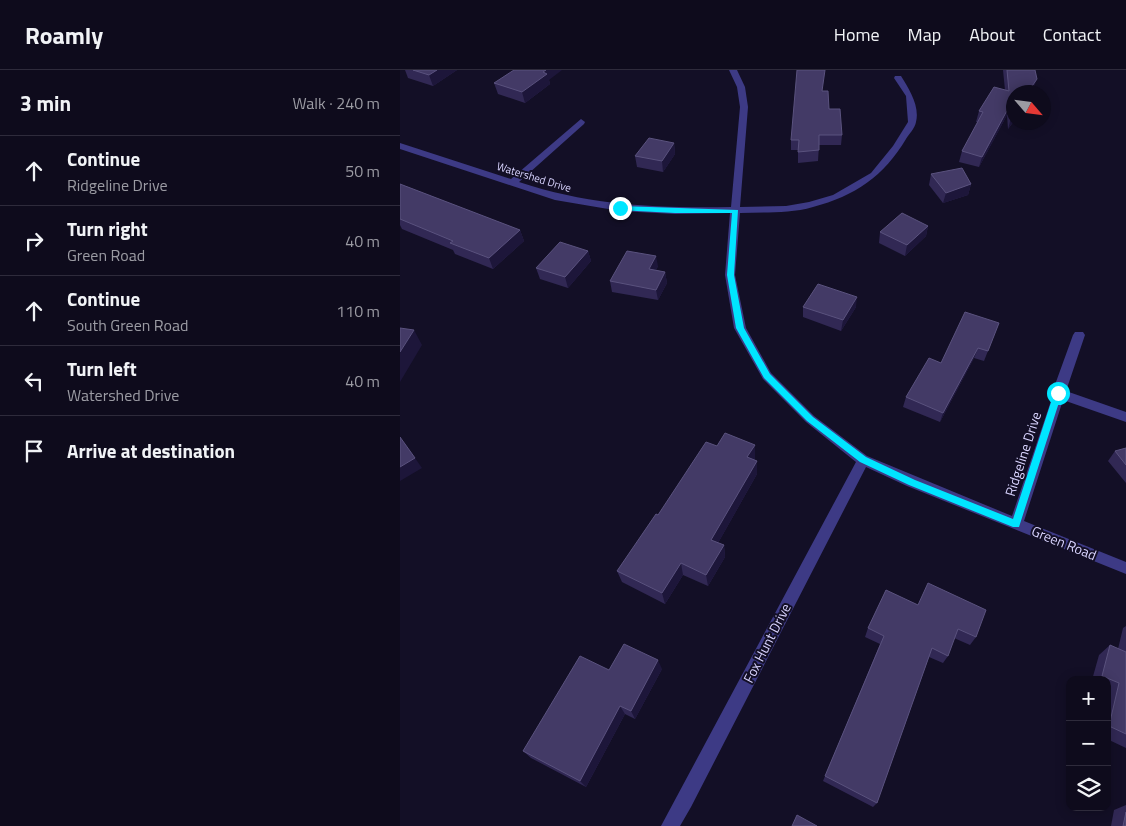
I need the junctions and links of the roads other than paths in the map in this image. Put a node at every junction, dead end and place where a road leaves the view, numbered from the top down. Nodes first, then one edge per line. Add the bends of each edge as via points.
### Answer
1 (733, 70) edge
2 (898, 78) dead end
3 (581, 122) dead end
4 (400, 146) edge
5 (512, 182) junction
6 (736, 211) junction
7 (1079, 335) dead end
8 (1058, 393) junction
9 (1126, 417) edge
10 (863, 460) junction
11 (1016, 524) junction
12 (1126, 568) edge
13 (670, 826) edge

1 - 6 street, Green Road via 741,87 744,107
2 - 6 street, Watershed Drive via 910,96 912,122 874,175 836,197 810,205
3 - 5 street
4 - 5 street, Watershed Drive
5 - 6 street, Watershed Drive via 556,197 620,208 675,212
6 - 10 street, Green Road via 730,275 740,328 767,376 810,419
7 - 8 street, Ridgeline Drive
8 - 9 street
8 - 11 street, Ridgeline Drive
10 - 11 street, Green Road
10 - 13 street, Fox Hunt Drive
11 - 12 street, Green Road

